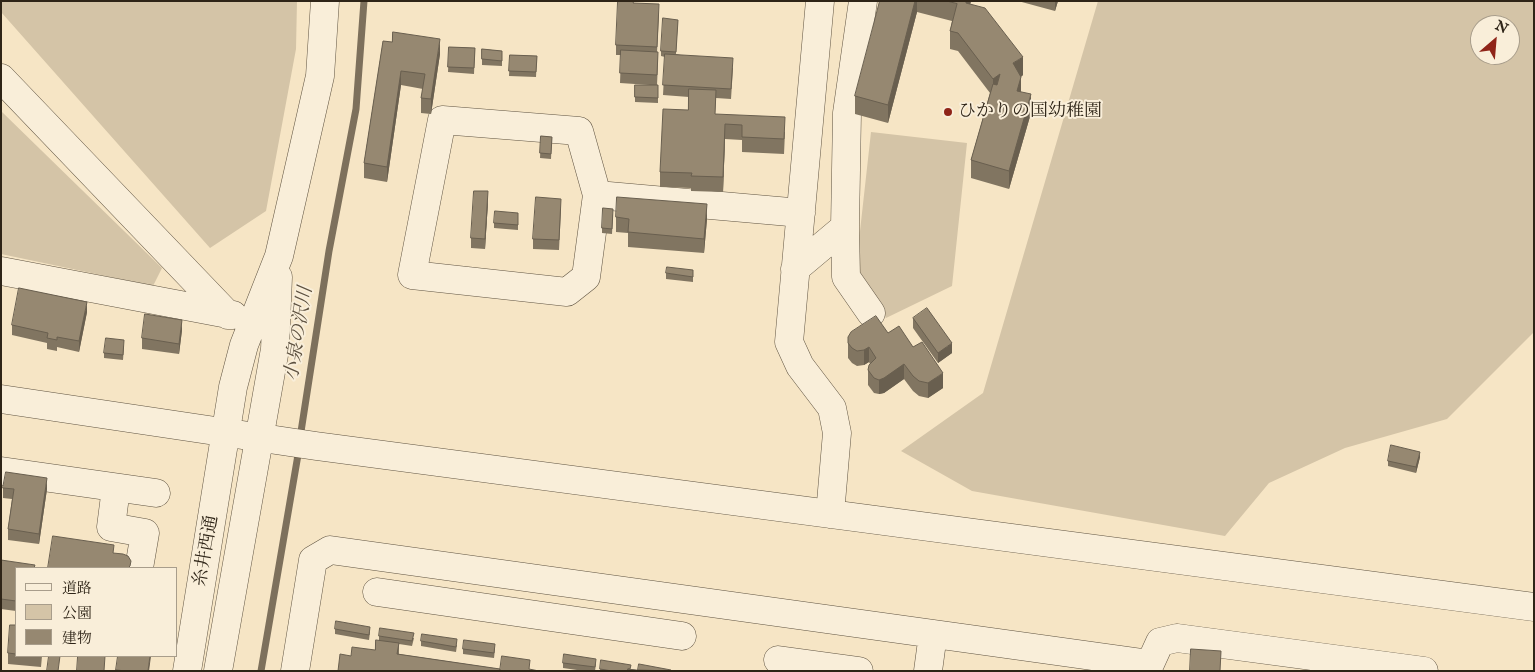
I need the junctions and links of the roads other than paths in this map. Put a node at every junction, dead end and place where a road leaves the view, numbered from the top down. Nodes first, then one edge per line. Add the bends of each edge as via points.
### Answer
1 (325, 1) edge
2 (820, 1) edge
3 (863, 1) edge
4 (1, 78) edge
5 (598, 195) junction
6 (801, 213) junction
7 (845, 227) junction
8 (279, 256) junction
9 (796, 269) junction
10 (1, 271) edge
11 (871, 313) dead end
12 (241, 317) junction
13 (1, 399) edge
14 (226, 432) junction
15 (272, 439) junction
16 (1, 471) edge
17 (116, 488) junction
18 (156, 493) dead end
19 (830, 514) junction
20 (139, 567) edge
21 (556, 582) junction
22 (377, 592) dead end
23 (1534, 607) edge
24 (186, 611) edge
25 (551, 617) junction
26 (933, 634) junction
27 (682, 636) dead end
28 (778, 660) dead end
29 (1150, 667) edge
30 (187, 671) edge
31 (218, 671) edge
32 (295, 671) edge
33 (859, 671) edge
34 (928, 671) edge
35 (1424, 671) edge

1 - 8 street via 320,76
2 - 6 street
3 - 7 street via 847,113
4 - 12 street
5 - 5 street via 579,131 442,120 412,275 567,292 586,277
5 - 6 street
6 - 9 street
7 - 9 street
7 - 11 street via 846,277
8 - 12 street, 糸井西通
8 - 15 street, 糸井西通
9 - 19 street via 789,342 800,366 832,408 837,433
10 - 12 street
12 - 14 street, 糸井西通 via 244,345
13 - 14 street
14 - 15 street
14 - 24 street, 糸井西通
15 - 19 street
15 - 31 street, 糸井西通
16 - 17 street
17 - 18 street
17 - 20 street via 111,527 145,533
19 - 23 street
21 - 25 street
21 - 26 street
21 - 32 street via 330,550 313,560
22 - 25 street
24 - 30 street, 糸井西通
25 - 27 street
26 - 29 street
26 - 34 street
28 - 33 street
29 - 35 street via 1160,642 1178,638

